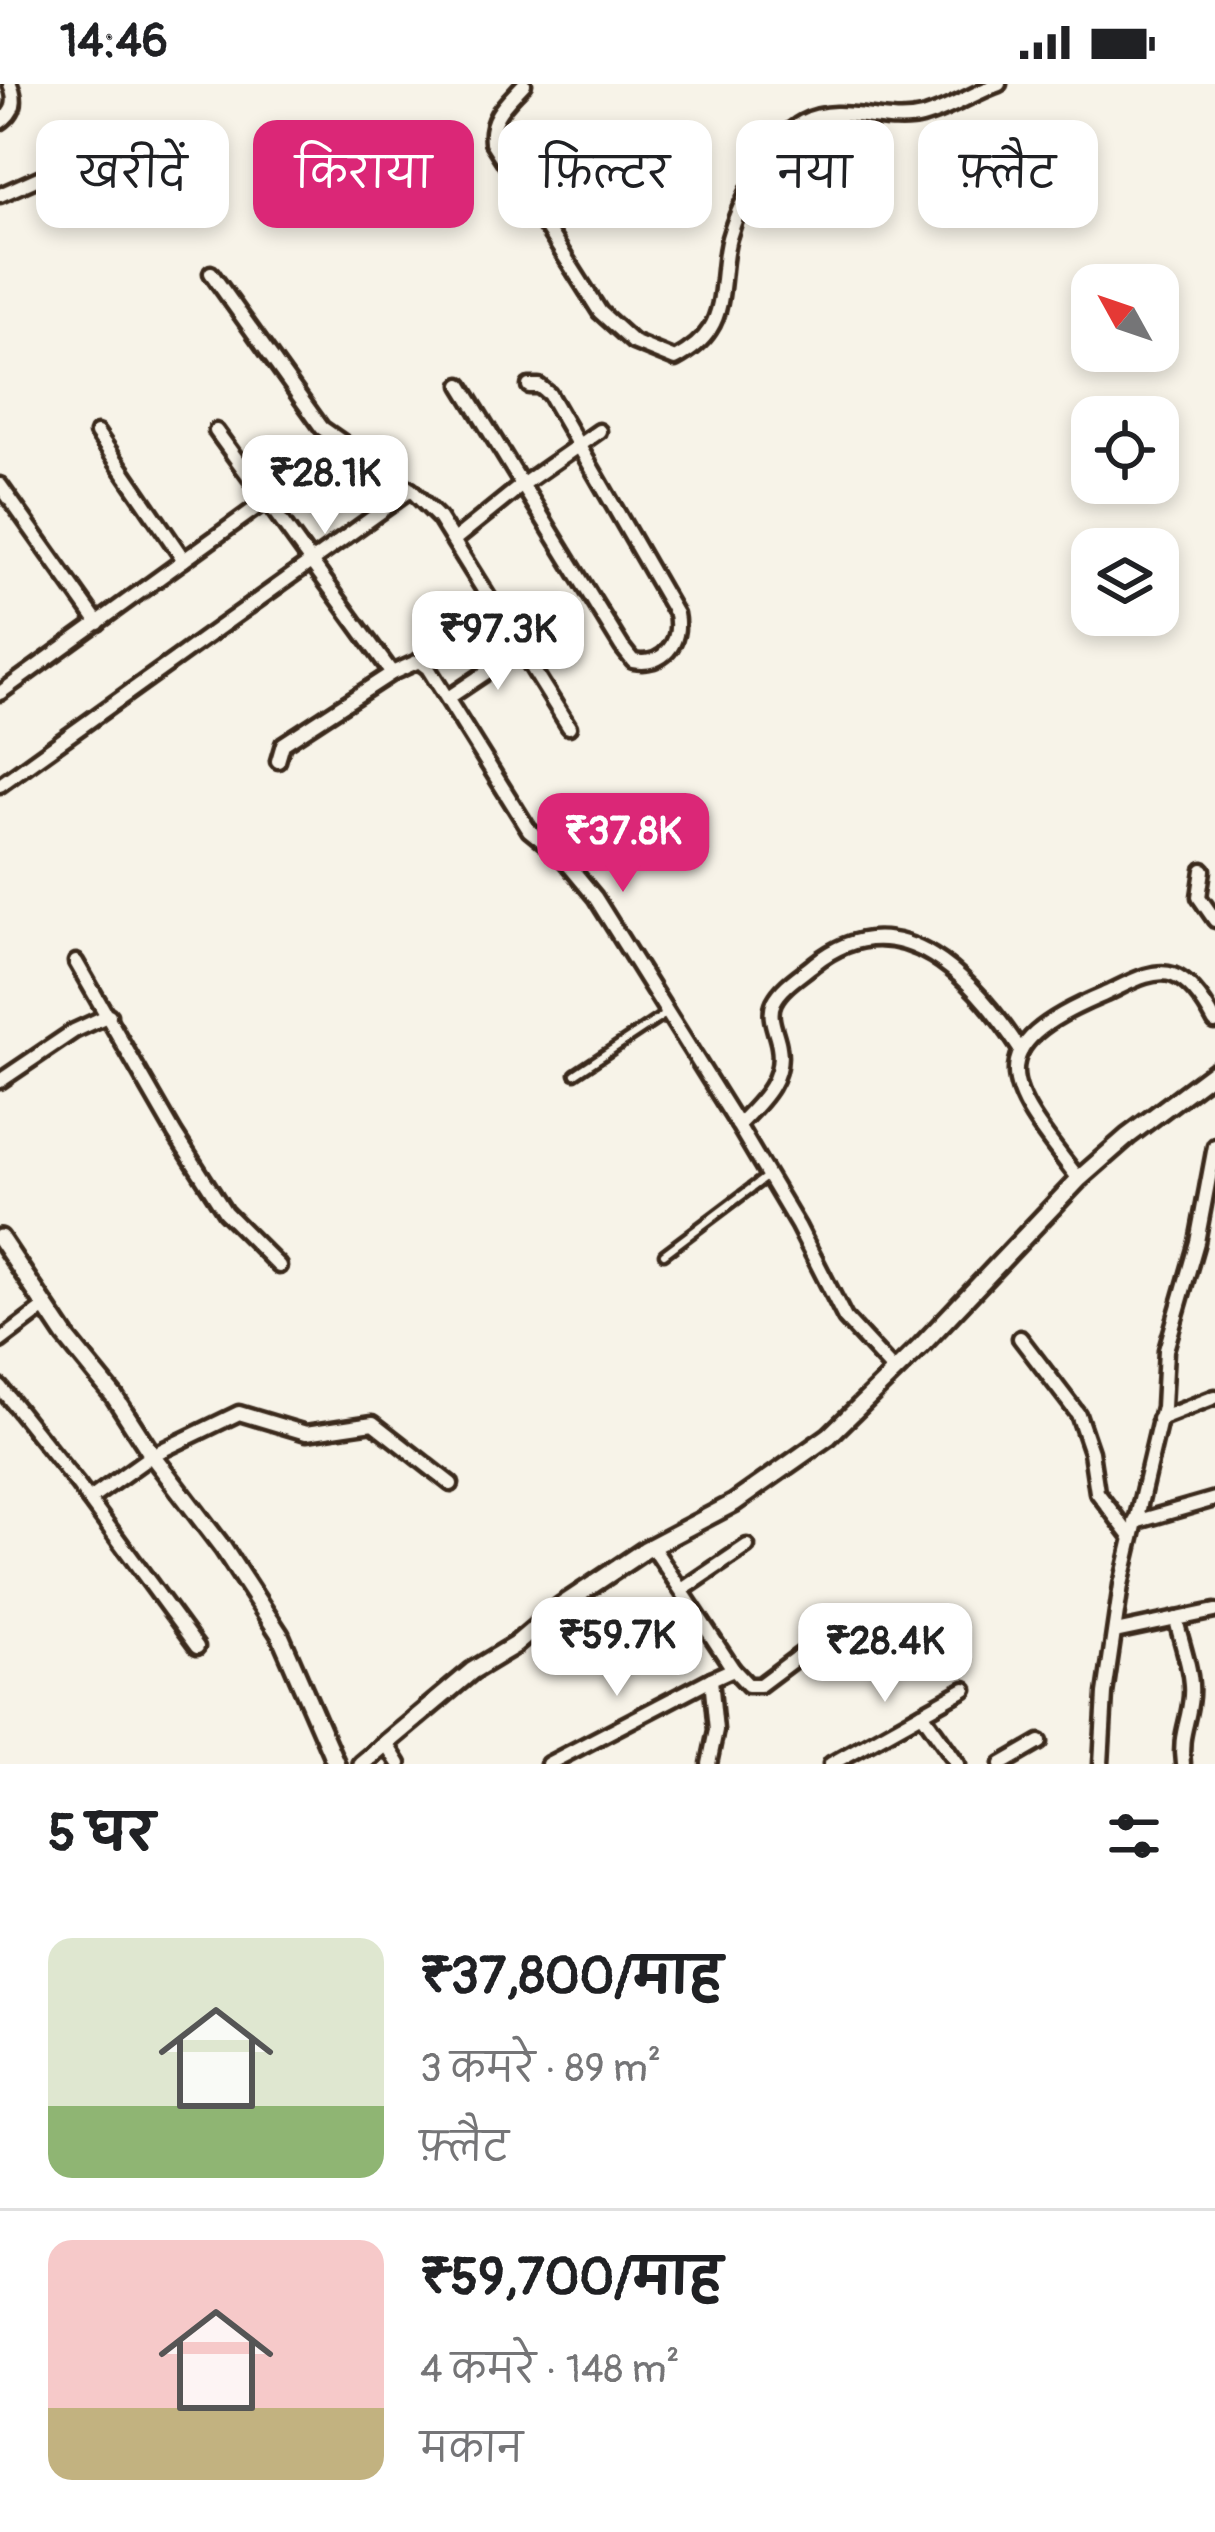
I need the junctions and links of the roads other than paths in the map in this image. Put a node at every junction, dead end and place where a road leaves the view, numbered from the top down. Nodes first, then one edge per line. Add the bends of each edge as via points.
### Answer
1 (10, 84) edge
2 (524, 84) edge
3 (1000, 84) edge
4 (0, 122) edge
5 (36, 179) edge
6 (0, 195) edge
7 (211, 273) dead end
8 (461, 385) dead end
9 (530, 386) dead end
10 (217, 431) dead end
11 (599, 431) dead end
12 (98, 433) dead end
13 (343, 445) junction
14 (578, 445) junction
15 (522, 484) junction
16 (0, 485) edge
17 (411, 490) junction
18 (267, 501) junction
19 (454, 540) junction
20 (184, 560) junction
21 (313, 561) junction
22 (98, 622) junction
23 (521, 649) junction
24 (392, 673) junction
25 (3, 686) edge
26 (448, 698) junction
27 (569, 727) dead end
28 (278, 761) dead end
29 (0, 785) edge
30 (1203, 870) dead end
31 (1215, 920) edge
32 (76, 962) dead end
33 (670, 1012) junction
34 (109, 1015) junction
35 (1215, 1022) edge
36 (1021, 1051) junction
37 (1215, 1071) edge
38 (575, 1074) dead end
39 (0, 1081) edge
40 (738, 1125) junction
41 (1215, 1146) edge
42 (768, 1176) junction
43 (1078, 1179) junction
44 (0, 1238) edge
45 (664, 1254) dead end
46 (279, 1266) dead end
47 (45, 1307) junction
48 (1019, 1338) dead end
49 (0, 1341) edge
50 (895, 1372) junction
51 (0, 1387) edge
52 (1215, 1397) edge
53 (1159, 1419) junction
54 (152, 1455) junction
55 (451, 1484) dead end
56 (1215, 1499) edge
57 (89, 1500) junction
58 (1135, 1522) junction
59 (1132, 1537) junction
60 (652, 1546) junction
61 (747, 1546) dead end
62 (682, 1590) junction
63 (1215, 1611) edge
64 (1176, 1619) junction
65 (1115, 1632) junction
66 (197, 1647) dead end
67 (804, 1652) dead end
68 (734, 1669) junction
69 (711, 1679) junction
70 (965, 1689) dead end
71 (922, 1713) junction
72 (1040, 1742) dead end
73 (387, 1745) junction
74 (336, 1764) edge
75 (361, 1764) edge
76 (399, 1764) edge
77 (548, 1764) edge
78 (709, 1764) edge
79 (831, 1764) edge
80 (958, 1764) edge
81 (1002, 1764) edge
82 (1101, 1764) edge
83 (1184, 1764) edge

1 - 4 street via 16,100
2 - 3 street via 496,116 492,142 600,312 633,342 675,359 709,333 729,238 790,130 843,113 922,117
5 - 6 street
7 - 13 street via 307,408
8 - 15 street
9 - 14 street via 549,394
10 - 18 street
11 - 14 street
12 - 20 street
13 - 17 street
13 - 18 street
14 - 15 street
14 - 15 street via 676,614 671,650 633,661
15 - 19 street
16 - 22 street
17 - 19 street
17 - 21 street
18 - 20 street
18 - 21 street
19 - 23 street
20 - 22 street
21 - 24 street
21 - 29 street
22 - 25 street
23 - 26 street
23 - 27 street
24 - 26 street via 419,661
24 - 28 street via 284,744
26 - 33 street via 521,818 587,886
30 - 31 street via 1199,897
32 - 34 street
33 - 38 lane
33 - 40 street
34 - 39 street
34 - 46 street via 225,1212
35 - 36 street via 1178,977 1154,974 1054,1016
36 - 40 street via 960,973 934,956 882,939 839,947 774,1002 780,1065 766,1096
36 - 43 street via 1017,1086 1029,1114
37 - 43 street
40 - 42 street
41 - 53 street via 1166,1350
42 - 45 lane
42 - 50 street via 845,1318
43 - 50 street
44 - 47 street
47 - 49 street
47 - 54 street
48 - 59 street via 1078,1414 1097,1492
50 - 60 street via 829,1436 734,1503
51 - 57 street
52 - 53 street
53 - 58 street
54 - 55 street via 239,1413 306,1433 373,1423
54 - 57 street
54 - 74 street via 280,1635
56 - 58 street
57 - 66 street
58 - 59 street
59 - 65 street
60 - 62 street
60 - 73 street via 472,1671
61 - 62 street
62 - 68 street
63 - 64 street
64 - 65 street
64 - 83 street via 1191,1688
65 - 82 street
67 - 68 street via 760,1685 748,1685
68 - 69 street
69 - 77 street
69 - 78 street via 716,1730
70 - 71 street
71 - 79 street
71 - 80 street
72 - 81 street
73 - 75 street
73 - 76 street

